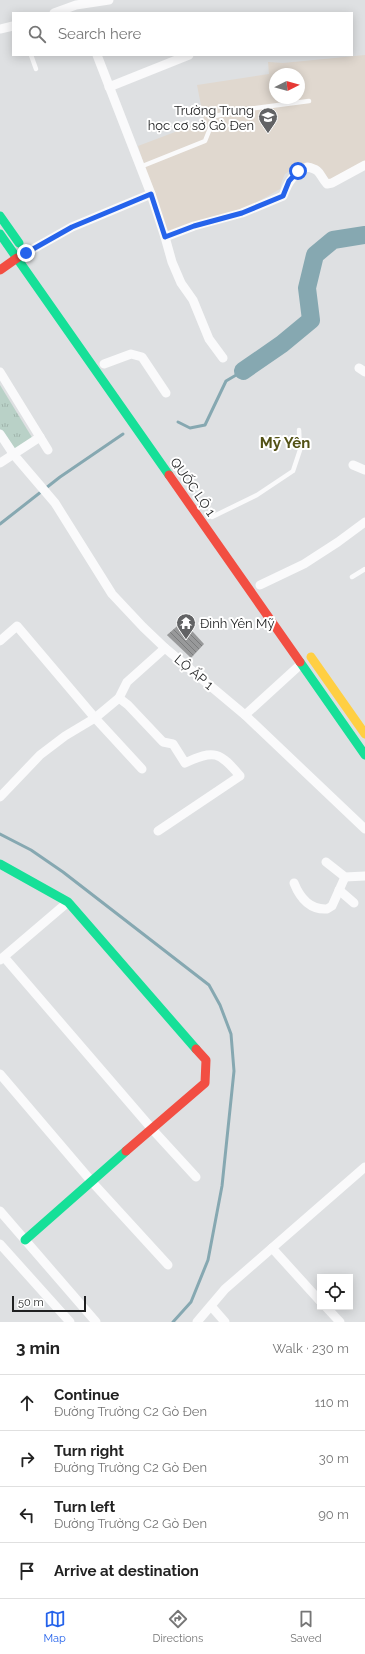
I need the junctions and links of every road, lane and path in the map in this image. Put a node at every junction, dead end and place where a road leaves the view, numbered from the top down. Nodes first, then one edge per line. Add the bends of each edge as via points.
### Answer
1 (109, 0) edge
2 (77, 9) edge
3 (60, 12) edge
4 (12, 26) edge
5 (0, 29) edge
6 (31, 56) edge
7 (97, 56) edge
8 (186, 56) edge
9 (36, 70) dead end
10 (109, 87) junction
11 (309, 101) dead end
12 (365, 165) edge
13 (140, 167) junction
14 (151, 194) junction
15 (0, 216) edge
16 (0, 234) edge
17 (165, 237) junction
18 (28, 256) junction
19 (17, 258) junction
20 (0, 270) edge
21 (223, 358) dead end
22 (104, 364) dead end
23 (0, 372) edge
24 (166, 393) dead end
25 (299, 430) dead end
26 (0, 434) edge
27 (40, 437) junction
28 (48, 450) dead end
29 (14, 455) junction
30 (0, 463) edge
31 (353, 465) dead end
32 (365, 470) edge
33 (212, 517) dead end
34 (365, 522) edge
35 (365, 569) edge
36 (352, 577) dead end
37 (260, 585) dead end
38 (0, 641) edge
39 (165, 648) junction
40 (306, 650) dead end
41 (301, 664) junction
42 (119, 698) junction
43 (245, 715) junction
44 (95, 718) junction
45 (365, 734) edge
46 (365, 755) edge
47 (142, 769) dead end
48 (0, 797) edge
49 (365, 829) edge
50 (158, 831) dead end
51 (326, 862) dead end
52 (2, 868) edge
53 (365, 876) edge
54 (345, 877) junction
55 (294, 883) dead end
56 (339, 890) junction
57 (68, 902) junction
58 (354, 903) dead end
59 (2, 959) edge
60 (0, 1074) edge
61 (152, 1129) junction
62 (365, 1167) edge
63 (196, 1177) dead end
64 (92, 1182) junction
65 (0, 1211) edge
66 (25, 1240) junction
67 (0, 1244) edge
68 (272, 1248) junction
69 (168, 1265) dead end
70 (317, 1298) edge
71 (211, 1306) junction
72 (329, 1310) edge
73 (70, 1322) edge
74 (96, 1322) edge
75 (197, 1322) edge
76 (225, 1322) edge
77 (340, 1322) edge

1 - 2 street
2 - 3 street
4 - 5 street
6 - 9 lane
7 - 10 street
8 - 10 street
10 - 13 street
11 - 13 lane via 215,116 205,141
12 - 17 street via 327,184 320,172 307,167 298,171 289,181 283,196 242,213
13 - 14 street
14 - 17 street
14 - 18 street via 72,227
15 - 18 main road
16 - 19 main road, QUỐC LỘ 1
17 - 21 street via 181,283 192,300 209,339
18 - 19 main road
19 - 20 main road
19 - 41 main road, QUỐC LỘ 1
22 - 24 street via 131,354 142,357
23 - 27 street
25 - 33 lane via 300,450 293,471 257,495
26 - 29 street, LỘ ẤP 1
27 - 28 street
27 - 29 street
29 - 30 street
29 - 39 street, LỘ ẤP 1 via 55,503 112,594
31 - 32 street
34 - 37 street via 304,564
35 - 36 lane
38 - 44 street via 17,626
39 - 42 street via 127,682
39 - 43 street, LỘ ẤP 1
40 - 45 main road
41 - 43 street
41 - 46 main road, QUỐC LỘ 1
42 - 44 street
42 - 50 street via 163,742 173,744 185,764 210,754 217,754 240,776
43 - 49 street, LỘ ẤP 1
44 - 47 street
44 - 48 street via 40,755
51 - 54 street
52 - 57 main road
53 - 54 street
54 - 56 street
55 - 56 street via 301,897 313,907 321,909 332,906
56 - 58 street
57 - 59 street
57 - 61 main road via 206,1060 205,1083
59 - 61 street
60 - 64 street
61 - 63 street
61 - 64 main road
62 - 68 street
64 - 66 main road
64 - 69 street
65 - 66 street
66 - 74 street
67 - 73 street
68 - 70 street
68 - 71 street via 225,1289
71 - 75 street
71 - 76 street
72 - 77 street

